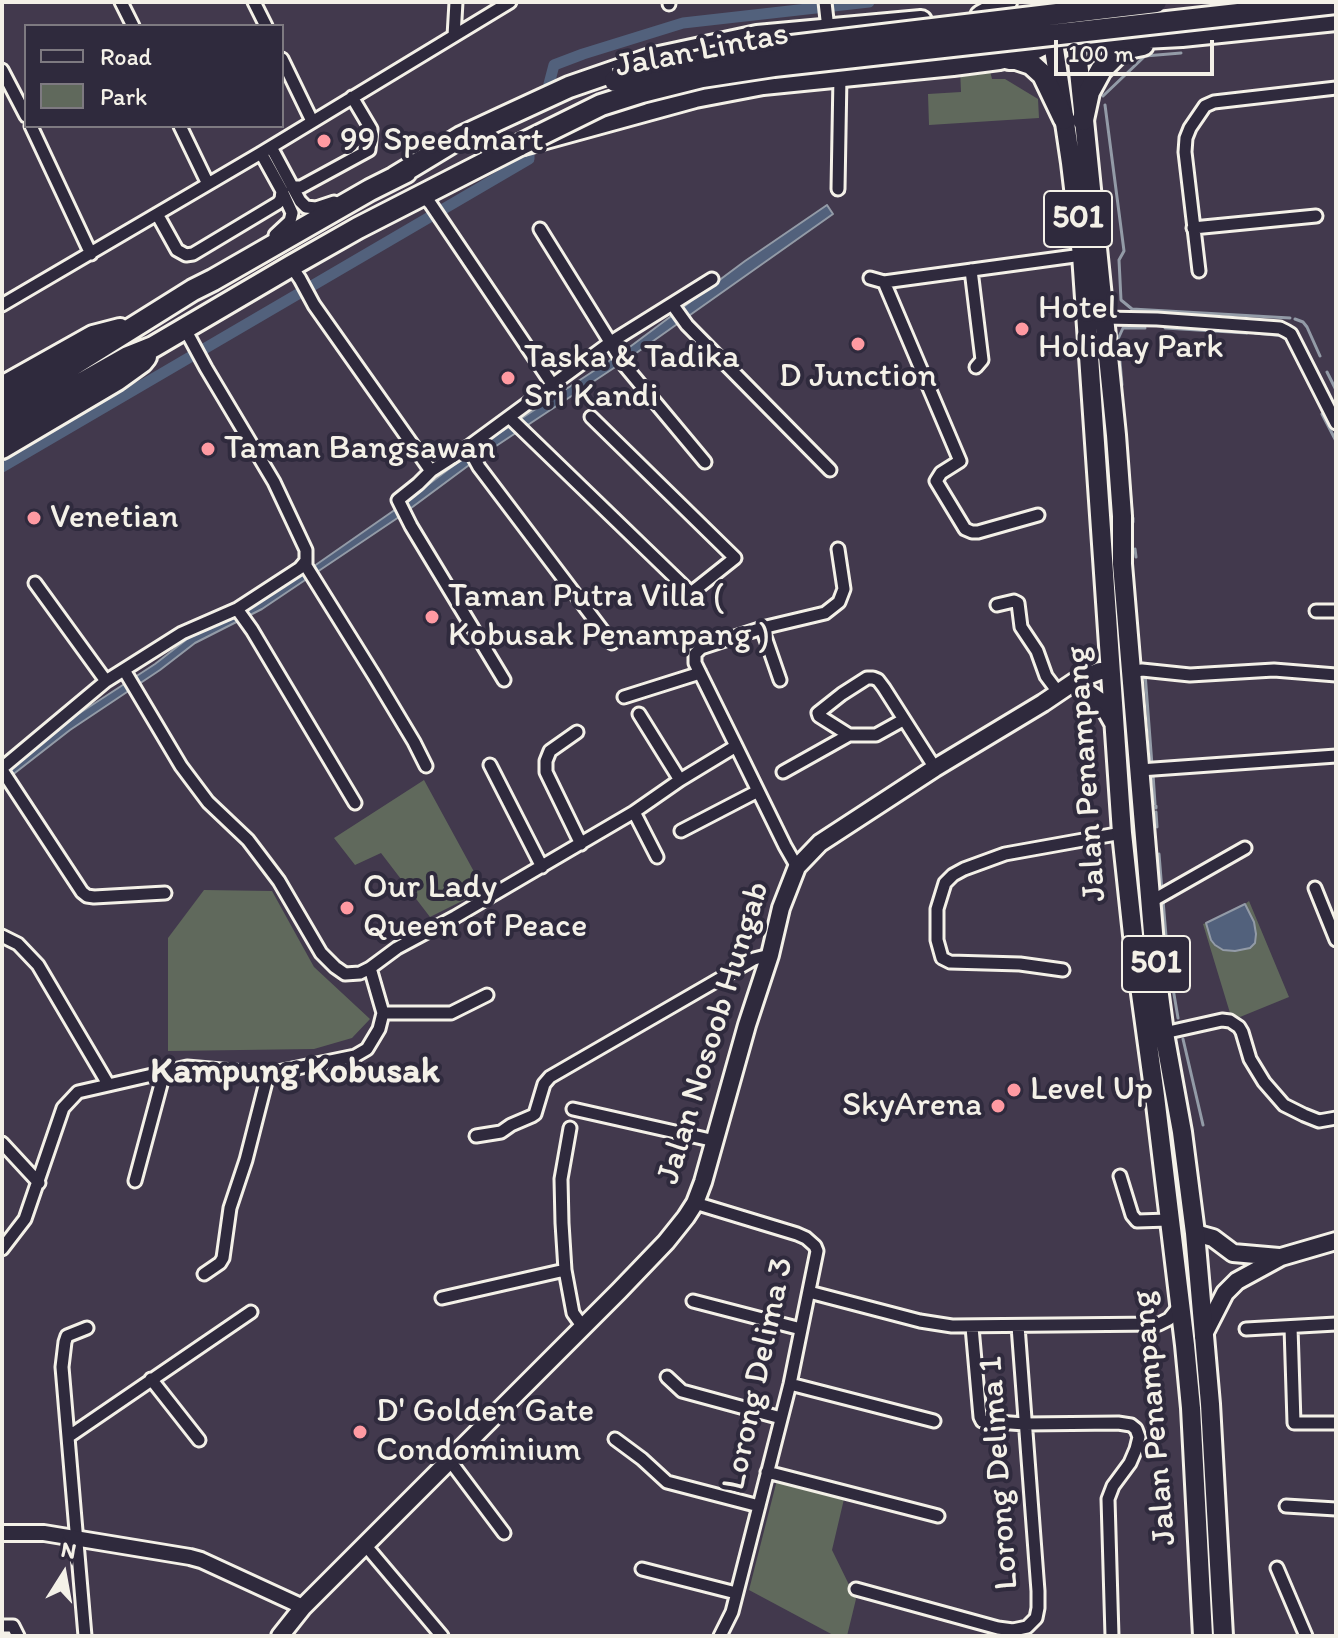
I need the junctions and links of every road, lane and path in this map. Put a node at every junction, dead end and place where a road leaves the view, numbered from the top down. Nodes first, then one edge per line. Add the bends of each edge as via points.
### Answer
1 (121, 2) edge
2 (254, 2) edge
3 (456, 2) edge
4 (510, 2) edge
5 (1115, 2) edge
6 (1156, 2) edge
7 (825, 3) edge
8 (1078, 3) edge
9 (1336, 3) edge
10 (1047, 5) edge
11 (994, 11) edge
12 (1336, 20) edge
13 (132, 24) edge
14 (265, 24) edge
15 (828, 29) junction
16 (454, 36) junction
17 (1182, 36) junction
18 (1075, 37) junction
19 (1137, 38) junction
20 (1052, 40) junction
21 (999, 59) junction
22 (284, 63) edge
23 (2, 70) edge
24 (840, 76) junction
25 (1336, 88) edge
26 (562, 94) junction
27 (352, 97) junction
28 (24, 112) edge
29 (1074, 120) junction
30 (312, 121) junction
31 (32, 128) edge
32 (181, 128) edge
33 (515, 148) junction
34 (266, 150) junction
35 (208, 184) junction
36 (287, 189) junction
37 (838, 189) dead end
38 (370, 190) junction
39 (426, 200) junction
40 (157, 214) junction
41 (1316, 216) dead end
42 (1193, 228) junction
43 (540, 229) dead end
44 (91, 254) junction
45 (1082, 255) junction
46 (971, 270) junction
47 (1199, 271) dead end
48 (295, 272) junction
49 (870, 278) dead end
50 (712, 279) dead end
51 (213, 280) junction
52 (884, 282) junction
53 (2, 305) edge
54 (675, 308) junction
55 (1103, 318) junction
56 (141, 323) junction
57 (189, 336) junction
58 (611, 342) junction
59 (153, 347) junction
60 (976, 367) dead end
61 (552, 384) junction
62 (2, 387) edge
63 (2, 407) edge
64 (591, 417) dead end
65 (512, 419) junction
66 (1336, 423) edge
67 (2, 428) edge
68 (468, 447) junction
69 (2, 448) edge
70 (705, 462) dead end
71 (830, 470) dead end
72 (431, 471) junction
73 (1038, 515) dead end
74 (838, 549) dead end
75 (305, 564) junction
76 (35, 583) dead end
77 (997, 605) dead end
78 (237, 609) junction
79 (1316, 611) dead end
80 (1336, 611) edge
81 (762, 628) junction
82 (612, 643) dead end
83 (700, 673) junction
84 (126, 674) junction
85 (1336, 675) edge
86 (504, 680) dead end
87 (780, 680) dead end
88 (1121, 680) junction
89 (106, 681) junction
90 (1084, 691) junction
91 (1058, 692) junction
92 (624, 697) dead end
93 (1043, 703) junction
94 (639, 714) dead end
95 (903, 720) junction
96 (1116, 727) junction
97 (577, 732) dead end
98 (849, 735) junction
99 (736, 746) junction
100 (1336, 756) edge
101 (490, 765) dead end
102 (426, 766) dead end
103 (935, 768) junction
104 (1140, 770) junction
105 (4, 772) edge
106 (783, 772) dead end
107 (680, 780) junction
108 (758, 791) junction
109 (355, 803) dead end
110 (634, 812) junction
111 (681, 831) dead end
112 (1122, 833) junction
113 (581, 844) junction
114 (1245, 848) dead end
115 (657, 857) dead end
116 (542, 867) junction
117 (797, 867) junction
118 (1315, 888) dead end
119 (165, 893) dead end
120 (1150, 902) junction
121 (2, 936) edge
122 (1336, 940) edge
123 (770, 955) junction
124 (370, 968) junction
125 (1063, 970) dead end
126 (487, 995) dead end
127 (383, 1013) junction
128 (1164, 1033) junction
129 (164, 1073) junction
130 (268, 1074) junction
131 (108, 1084) junction
132 (573, 1109) dead end
133 (1336, 1118) edge
134 (570, 1128) dead end
135 (476, 1136) dead end
136 (715, 1141) junction
137 (2, 1143) edge
138 (1120, 1176) dead end
139 (135, 1181) dead end
140 (39, 1183) junction
141 (695, 1203) junction
142 (1169, 1220) junction
143 (1195, 1233) junction
144 (1336, 1241) edge
145 (1172, 1247) junction
146 (2, 1249) edge
147 (1233, 1253) junction
148 (1281, 1257) junction
149 (565, 1270) junction
150 (204, 1274) dead end
151 (1237, 1281) junction
152 (809, 1292) junction
153 (442, 1298) dead end
154 (693, 1301) dead end
155 (1180, 1305) junction
156 (251, 1312) dead end
157 (1159, 1324) junction
158 (1336, 1324) edge
159 (1018, 1326) junction
160 (583, 1327) junction
161 (972, 1327) junction
162 (1291, 1327) junction
163 (87, 1328) dead end
164 (801, 1329) junction
165 (1246, 1329) dead end
166 (1203, 1336) junction
167 (1185, 1345) junction
168 (667, 1377) dead end
169 (151, 1379) junction
170 (790, 1384) junction
171 (781, 1418) junction
172 (934, 1421) dead end
173 (1336, 1423) edge
174 (1025, 1424) junction
175 (68, 1437) junction
176 (615, 1439) dead end
177 (199, 1440) dead end
178 (450, 1461) junction
179 (767, 1472) junction
180 (759, 1506) junction
181 (1286, 1506) dead end
182 (1336, 1509) edge
183 (938, 1516) dead end
184 (2, 1533) edge
185 (504, 1533) dead end
186 (76, 1537) junction
187 (366, 1546) junction
188 (1277, 1568) dead end
189 (642, 1569) dead end
190 (1220, 1587) junction
191 (856, 1589) dead end
192 (736, 1593) junction
193 (1201, 1599) junction
194 (303, 1607) junction
195 (2, 1626) edge
196 (18, 1636) edge
197 (85, 1636) edge
198 (280, 1636) edge
199 (442, 1636) edge
200 (720, 1636) edge
201 (1112, 1636) edge
202 (1203, 1636) edge
203 (1223, 1636) edge
204 (1306, 1636) edge

1 - 13 street
2 - 14 street
3 - 16 street
4 - 16 street
5 - 19 highway via 1115,24
6 - 26 highway, Jalan Lintas, bridge via 775,48
7 - 15 street
8 - 10 highway, Jalan Lintas
8 - 18 main road, Jalan Penampang / 501
9 - 33 highway, Jalan Lintas, bridge via 702,77 601,105
10 - 11 highway, Jalan Lintas
10 - 20 main road, Jalan Penampang / 501
11 - 15 highway, Jalan Lintas
11 - 21 highway via 1016,22 1022,34 1015,49
12 - 17 highway, Jalan Lintas
15 - 26 highway, Jalan Lintas via 677,52
16 - 27 street
17 - 19 highway, Jalan Lintas
17 - 29 highway via 1117,54 1101,70
18 - 19 highway, Jalan Lintas
18 - 20 highway, Jalan Lintas
18 - 29 main road, Jalan Penampang / 501
20 - 21 highway, Jalan Lintas
20 - 29 main road, Jalan Penampang / 501
21 - 24 highway, Jalan Lintas
21 - 29 highway via 1031,64
22 - 30 street
23 - 28 street
24 - 33 highway, Jalan Lintas, bridge via 695,97
24 - 37 street
25 - 42 street via 1205,106 1190,128 1185,152
26 - 38 highway, Jalan Lintas via 461,137
27 - 30 street
27 - 36 street via 371,129 369,150 301,187
29 - 45 main road, Jalan Penampang / 501
29 - 55 main road, Jalan Penampang / 501
30 - 34 street
31 - 44 street
32 - 35 street
33 - 39 highway, Jalan Lintas
34 - 35 street
34 - 36 street
35 - 40 street
36 - 38 street via 311,208
36 - 40 street via 278,203 193,254 177,250
36 - 51 street via 290,221
38 - 51 highway, Jalan Lintas
39 - 48 highway, Jalan Lintas
39 - 61 street
40 - 44 street
41 - 42 street
42 - 47 street
43 - 58 street
44 - 53 street
45 - 46 street
45 - 88 main road, Jalan Penampang / 501
46 - 52 street
46 - 60 street via 982,360
48 - 57 highway, Jalan Lintas
48 - 72 street
49 - 52 street
50 - 54 street
51 - 56 highway, Jalan Lintas
52 - 73 street via 960,461 936,481 965,529 978,532
54 - 58 street
54 - 71 street
55 - 66 street via 1280,328 1291,334
55 - 88 main road, Jalan Penampang / 501 via 1129,640
56 - 62 highway, Jalan Lintas via 93,336
56 - 63 highway, Jalan Lintas
57 - 59 highway, Jalan Lintas
57 - 75 street via 274,482 306,550
58 - 61 street
58 - 70 street
59 - 67 highway, Jalan Lintas
59 - 69 highway, Jalan Lintas via 117,380
61 - 65 street
64 - 65 street via 735,558 691,593
65 - 68 street
68 - 72 street
68 - 82 street
72 - 86 street via 398,500
74 - 81 street via 844,589 839,602 825,613
75 - 78 street
75 - 102 street
76 - 89 street
77 - 91 street via 1018,603 1021,627
78 - 84 street via 182,633
78 - 109 street
79 - 80 street
81 - 83 street via 701,648 695,654
81 - 87 street
83 - 92 street
83 - 99 street
84 - 89 street
84 - 124 street via 181,766 279,881 321,953 345,974
85 - 88 street via 1142,670
88 - 90 main road, Jalan Nosoob Hungab
88 - 91 main road, Jalan Nosoob Hungab via 1100,671
88 - 96 main road, Jalan Penampang / 501
88 - 104 main road, Jalan Penampang / 501
89 - 105 street
90 - 93 main road, Jalan Nosoob Hungab
90 - 96 main road via 1104,705
91 - 93 main road, Jalan Nosoob Hungab
93 - 103 main road, Jalan Nosoob Hungab
94 - 107 street
95 - 98 street via 876,735
95 - 98 street via 878,680 867,678 818,713
95 - 103 street
96 - 112 main road, Jalan Penampang / 501
97 - 113 street via 550,751 546,772
98 - 106 street
99 - 107 street
99 - 108 street
100 - 104 street
101 - 116 street
103 - 117 main road, Jalan Nosoob Hungab via 820,843
104 - 120 main road, Jalan Penampang / 501
105 - 119 street via 87,896
107 - 110 street
108 - 111 street
108 - 117 street
110 - 113 street
110 - 115 street
112 - 125 street via 1005,854 964,869 945,883 937,909 942,958
112 - 142 main road, Jalan Penampang / 501
113 - 116 street
114 - 120 street
116 - 124 street
117 - 123 main road, Jalan Nosoob Hungab
118 - 122 street
120 - 128 main road, Jalan Penampang / 501
121 - 131 street via 38,965
123 - 135 street via 754,959 550,1077 532,1116 501,1132
123 - 136 main road, Jalan Nosoob Hungab
124 - 127 street
126 - 127 street via 451,1013
127 - 130 street via 367,1049 355,1056
128 - 133 street via 1230,1021 1242,1032 1264,1082 1284,1105 1319,1121
128 - 143 main road, Jalan Penampang / 501
129 - 130 street via 187,1067
129 - 131 street
129 - 139 street
130 - 150 street via 230,1208 223,1258
131 - 140 street via 78,1092 63,1108
132 - 136 street
134 - 149 street via 561,1179
136 - 141 main road, Jalan Nosoob Hungab
137 - 140 street
138 - 142 street via 1137,1221
140 - 146 street via 25,1219
141 - 152 street, Lorong Delima 3 via 806,1238 817,1251
141 - 160 main road, Jalan Nosoob Hungab via 666,1242
142 - 145 main road, Jalan Penampang / 501
143 - 145 main road
143 - 147 main road
143 - 166 main road, Jalan Penampang / 501
144 - 148 main road
145 - 155 main road, Jalan Penampang / 501
147 - 148 main road
147 - 151 main road via 1239,1266
148 - 151 main road
149 - 153 street
149 - 160 street via 573,1313
151 - 166 main road
152 - 161 street via 920,1321
152 - 164 street, Lorong Delima 3
154 - 164 street
155 - 157 street
155 - 167 main road, Jalan Penampang / 501
156 - 169 street
157 - 159 street
157 - 167 street
158 - 162 street
159 - 161 street
159 - 174 street, Lorong Delima 1
160 - 178 main road, Jalan Nosoob Hungab
161 - 174 street via 982,1421
162 - 165 street
162 - 173 street via 1294,1423
163 - 175 street via 65,1342
164 - 170 street, Lorong Delima 3
166 - 190 main road, Jalan Penampang / 501
167 - 193 main road, Jalan Penampang / 501
168 - 171 street via 682,1391
169 - 175 street
169 - 177 street
170 - 171 street, Lorong Delima 3
170 - 172 street
171 - 179 street, Lorong Delima 3
174 - 191 street, Lorong Delima 1 via 1038,1591 1032,1624 998,1628
174 - 201 street via 1118,1423 1136,1429 1136,1449 1107,1508
175 - 186 street
176 - 180 street via 667,1482
178 - 185 street
178 - 187 main road, Jalan Nosoob Hungab
179 - 180 street, Lorong Delima 3
179 - 183 street
180 - 192 street, Lorong Delima 3
181 - 182 street
184 - 186 street
186 - 194 street via 201,1560
186 - 197 street
187 - 194 main road, Jalan Nosoob Hungab
187 - 199 street
188 - 204 street
189 - 192 street
190 - 193 main road
190 - 203 main road, Jalan Penampang / 501
192 - 200 street, Lorong Delima 3
193 - 202 main road, Jalan Penampang / 501
194 - 198 main road, Jalan Nosoob Hungab
195 - 196 street via 13,1626

